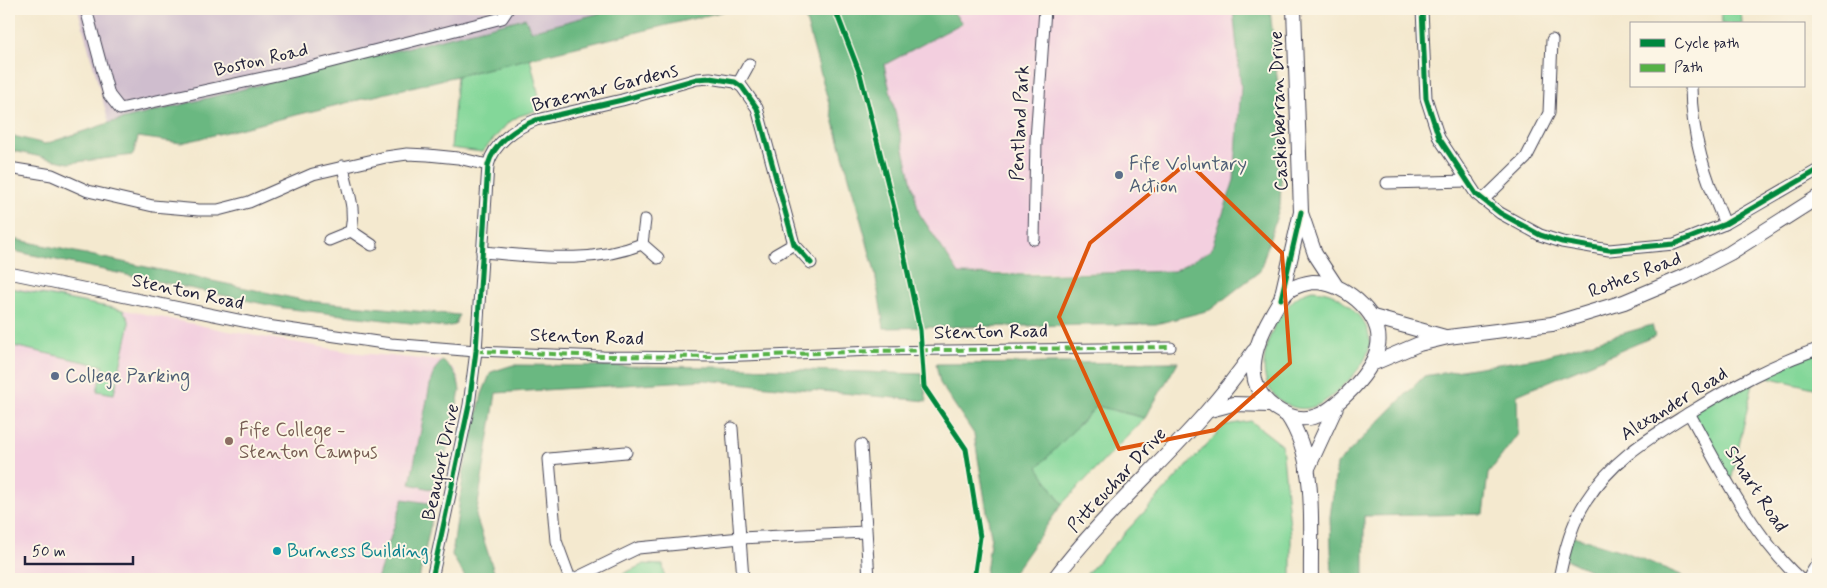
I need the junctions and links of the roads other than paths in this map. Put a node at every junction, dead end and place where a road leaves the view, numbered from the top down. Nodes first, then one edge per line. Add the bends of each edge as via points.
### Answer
1 (86, 9) edge
2 (508, 9) edge
3 (1045, 9) edge
4 (1294, 9) edge
5 (1422, 9) edge
6 (1552, 40) dead end
7 (749, 64) dead end
8 (738, 84) junction
9 (1691, 88) edge
10 (488, 165) junction
11 (343, 166) junction
12 (9, 168) edge
13 (1818, 170) edge
14 (1468, 181) junction
15 (1387, 183) dead end
16 (1818, 197) edge
17 (1482, 200) junction
18 (1301, 212) junction
19 (646, 220) dead end
20 (1725, 224) junction
21 (351, 231) junction
22 (1034, 239) dead end
23 (329, 240) dead end
24 (642, 244) junction
25 (794, 244) junction
26 (372, 245) dead end
27 (482, 252) junction
28 (775, 255) dead end
29 (658, 258) dead end
30 (811, 263) dead end
31 (9, 272) edge
32 (1336, 286) junction
33 (1281, 300) junction
34 (1374, 317) junction
35 (1448, 337) junction
36 (1258, 345) junction
37 (1171, 347) dead end
38 (1818, 349) edge
39 (476, 351) junction
40 (1374, 363) junction
41 (1338, 404) junction
42 (1270, 405) junction
43 (1210, 410) junction
44 (1689, 413) junction
45 (1287, 415) junction
46 (732, 428) dead end
47 (861, 445) dead end
48 (626, 452) dead end
49 (1307, 470) junction
50 (865, 532) junction
51 (741, 538) junction
52 (1818, 562) edge
53 (432, 579) edge
54 (570, 579) edge
55 (574, 579) edge
56 (743, 579) edge
57 (868, 579) edge
58 (1054, 579) edge
59 (1311, 579) edge
60 (1559, 579) edge
61 (1800, 579) edge
62 (1808, 579) edge

1 - 2 street, Boston Road via 109,94 120,108 333,62 502,18
3 - 22 street, Pentland Park via 1036,140
4 - 18 street, Caskieberran Drive
5 - 14 street via 1426,98 1440,138
6 - 17 street via 1549,113 1526,158
7 - 8 street
8 - 10 street, Braemar Gardens via 710,78 697,80 536,120 522,125 499,144
8 - 25 street via 757,108
9 - 20 street via 1691,113 1705,176
10 - 11 street via 458,158 407,154
10 - 27 street, Braemar Gardens
11 - 12 street via 218,210 153,206 88,191 64,179
11 - 21 street via 352,197
13 - 20 street
14 - 15 street
14 - 17 street
16 - 35 street, Rothes Road via 1730,253 1624,302 1552,324
17 - 20 street via 1540,236 1609,250 1674,244
18 - 32 street, Caskieberran Drive via 1315,254
18 - 33 street, Caskieberran Drive
19 - 24 street
21 - 23 street
21 - 26 street
24 - 27 street via 623,252 586,258
24 - 29 street
25 - 28 street
25 - 30 street
27 - 39 street, Braemar Gardens
31 - 39 street, Stenton Road via 267,326 391,344
32 - 33 street via 1323,282 1302,284 1291,289
32 - 34 street
33 - 36 street
34 - 35 street
34 - 40 street via 1378,344
35 - 40 street, Rothes Road via 1418,344
36 - 42 street via 1254,356 1254,377
36 - 43 street, Pitteuchar Drive
37 - 39 street, Stenton Road via 707,357
38 - 44 street, Alexander Road via 1755,374
39 - 53 street, Beaufort Drive via 469,405
40 - 41 street
41 - 45 street via 1318,416
41 - 49 street
42 - 43 street via 1233,404
42 - 45 street
43 - 58 street, Pitteuchar Drive via 1134,487
44 - 60 street, Alexander Road via 1630,451 1605,475 1578,515 1565,548
44 - 61 street, Stuart Road via 1760,532
45 - 49 street via 1296,429
46 - 51 street
47 - 50 street
48 - 54 street via 550,459 556,541
49 - 59 street
50 - 51 street
50 - 57 street
51 - 55 street via 638,548
51 - 56 street
52 - 62 street

